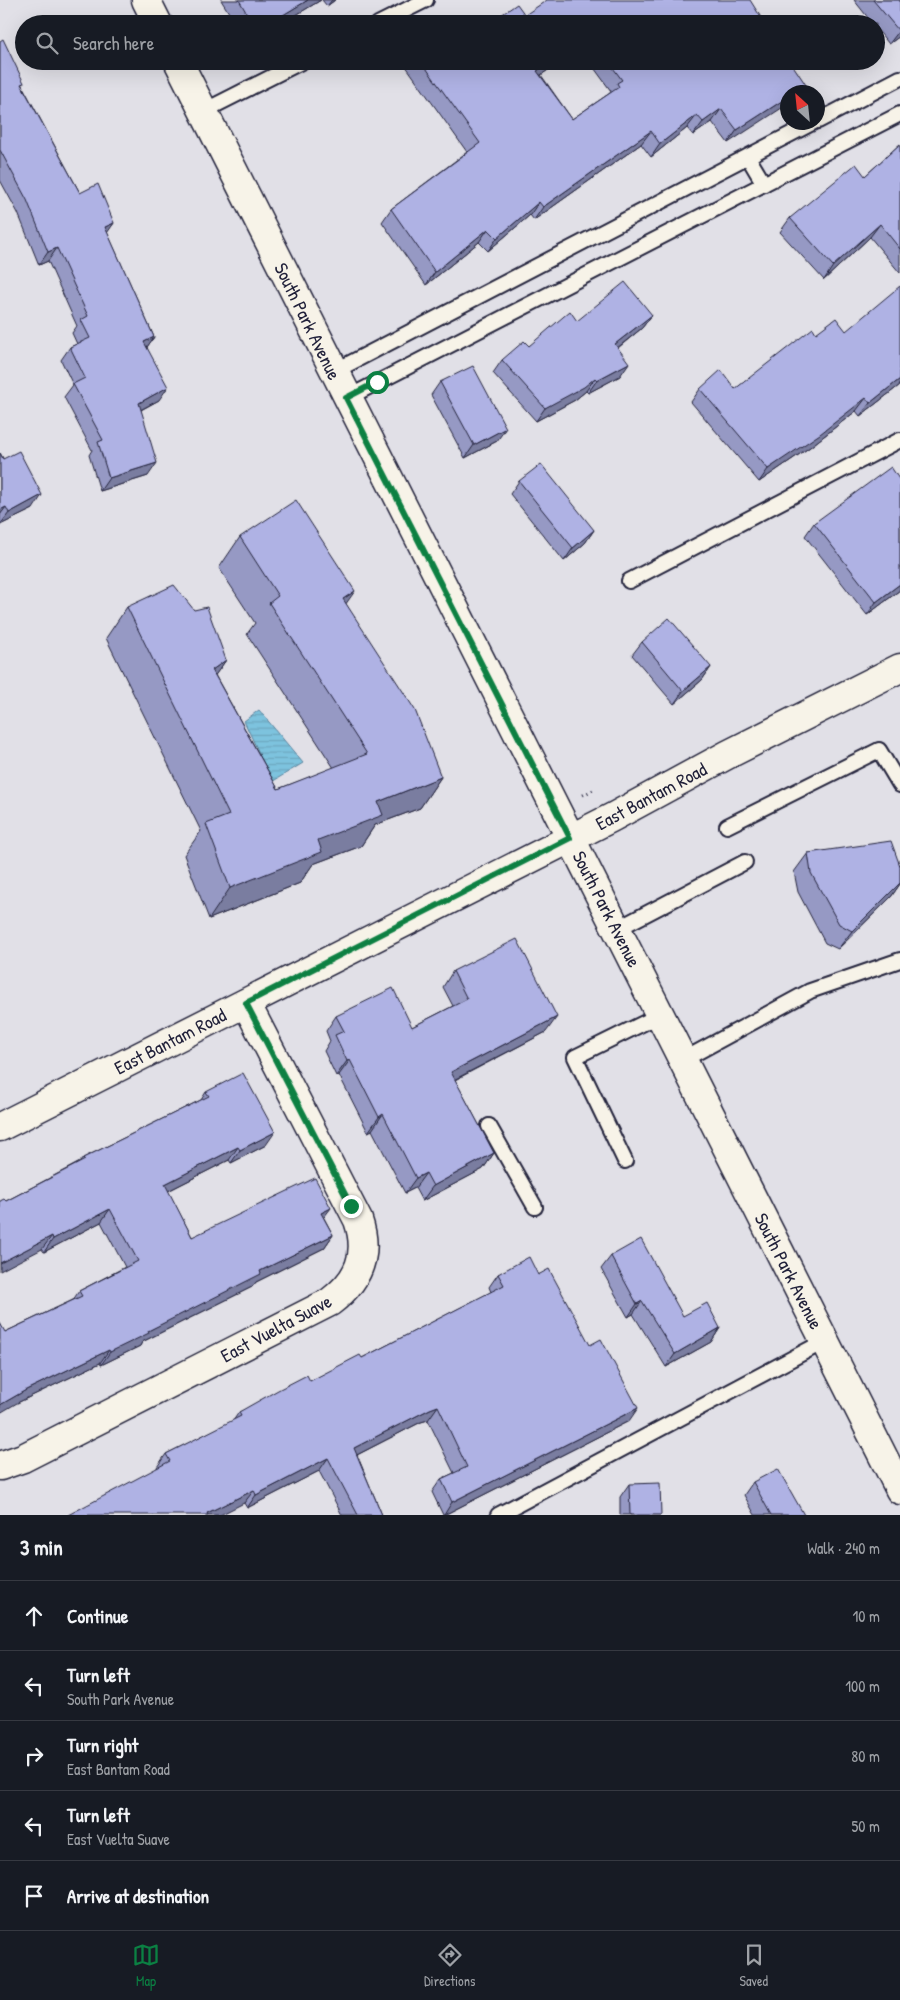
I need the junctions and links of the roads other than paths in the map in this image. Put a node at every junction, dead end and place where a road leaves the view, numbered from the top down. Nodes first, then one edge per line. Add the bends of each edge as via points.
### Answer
1 (146, 0) edge
2 (426, 0) edge
3 (154, 15) edge
4 (396, 15) edge
5 (183, 70) edge
6 (285, 70) edge
7 (900, 78) edge
8 (204, 111) junction
9 (900, 114) edge
10 (825, 117) edge
11 (799, 130) edge
12 (748, 157) junction
13 (764, 184) junction
14 (333, 372) junction
15 (346, 398) junction
16 (900, 440) edge
17 (629, 582) dead end
18 (900, 668) edge
19 (900, 785) edge
20 (727, 826) dead end
21 (570, 838) junction
22 (745, 862) dead end
23 (617, 929) junction
24 (900, 960) edge
25 (246, 1003) junction
26 (660, 1015) junction
27 (683, 1060) junction
28 (489, 1126) dead end
29 (0, 1127) edge
30 (625, 1161) dead end
31 (535, 1207) dead end
32 (825, 1341) junction
33 (0, 1466) edge
34 (900, 1490) edge
35 (498, 1515) edge

1 - 3 street
2 - 4 lane
5 - 8 street, South Park Avenue
6 - 8 lane
7 - 10 lane
8 - 14 street, South Park Avenue
9 - 13 lane
11 - 12 lane
12 - 13 lane
12 - 14 lane
13 - 15 lane
14 - 15 street, South Park Avenue
15 - 21 street, South Park Avenue
16 - 17 lane
18 - 21 street, East Bantam Road
19 - 20 lane via 879,750
21 - 23 street, South Park Avenue
21 - 25 street, East Bantam Road
22 - 23 lane
23 - 26 street, South Park Avenue
24 - 27 lane via 810,991
25 - 29 street, East Bantam Road
25 - 33 street, East Vuelta Suave via 358,1220 369,1270 355,1277 330,1302 23,1458
26 - 27 street, South Park Avenue
26 - 30 lane via 575,1057
27 - 32 street, South Park Avenue
28 - 31 lane
32 - 34 street, South Park Avenue
32 - 35 lane

